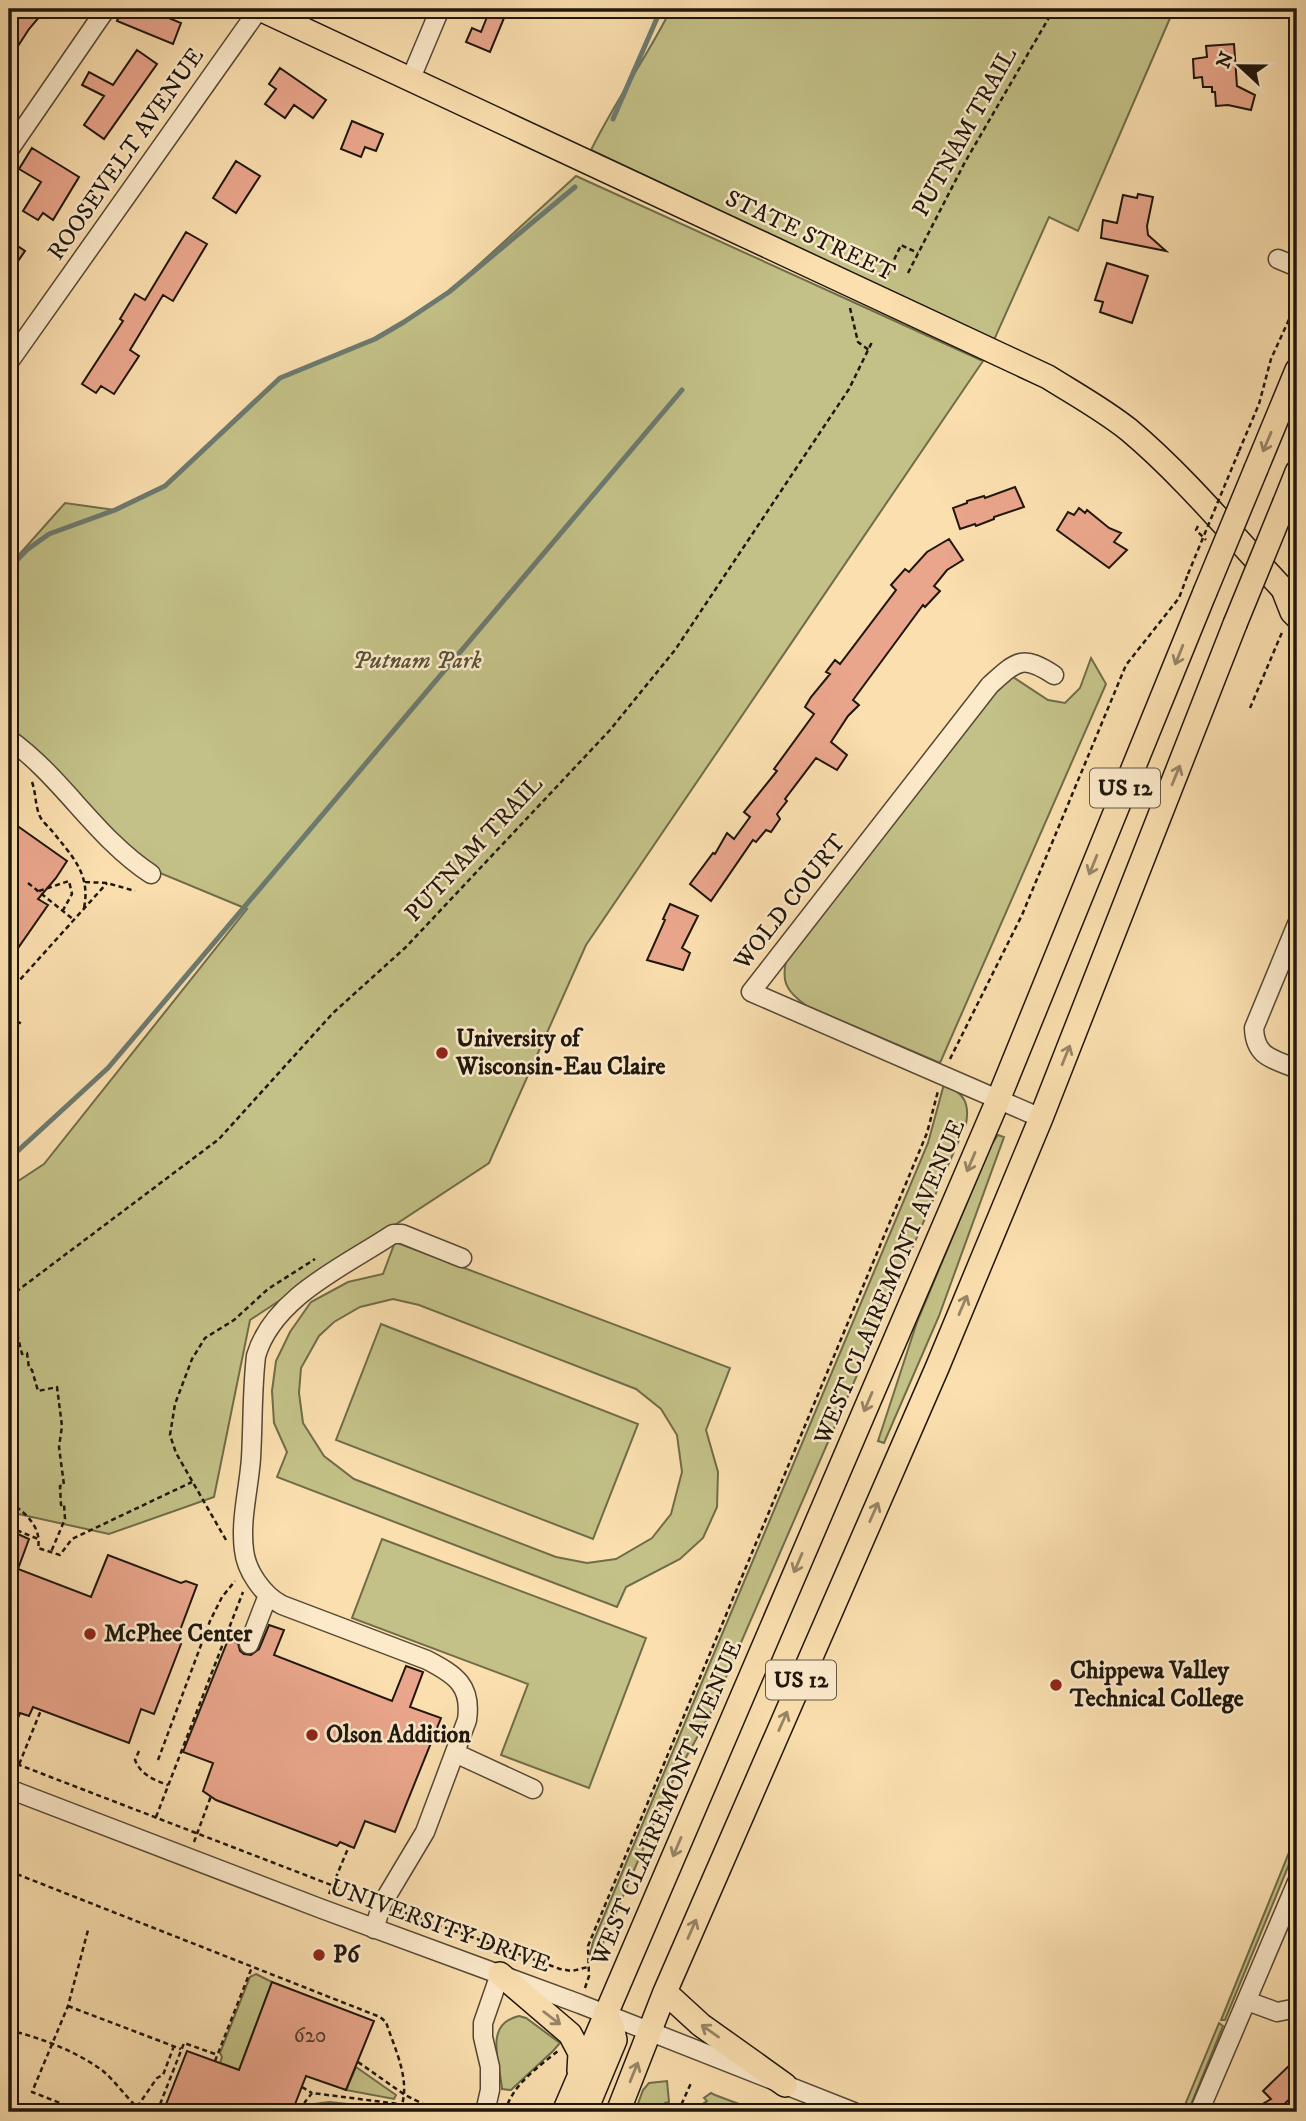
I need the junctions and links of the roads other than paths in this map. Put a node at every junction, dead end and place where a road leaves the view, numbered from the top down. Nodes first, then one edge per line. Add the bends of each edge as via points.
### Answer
1 (106, 9) edge
2 (259, 9) edge
3 (440, 9) edge
4 (411, 78) junction
5 (9, 150) edge
6 (1278, 259) dead end
7 (1297, 267) edge
8 (9, 362) edge
9 (1297, 370) edge
10 (1297, 472) edge
11 (1290, 592) edge
12 (1291, 620) edge
13 (1054, 675) dead end
14 (9, 739) edge
15 (151, 874) dead end
16 (1297, 924) edge
17 (1297, 1069) edge
18 (998, 1100) junction
19 (1041, 1118) junction
20 (462, 1258) dead end
21 (268, 1595) junction
22 (249, 1644) dead end
23 (454, 1753) junction
24 (9, 1789) edge
25 (533, 1789) dead end
26 (1297, 1882) edge
27 (374, 1929) junction
28 (500, 1974) junction
29 (665, 1992) junction
30 (1247, 2001) junction
31 (1297, 2008) edge
32 (605, 2013) junction
33 (650, 2031) junction
34 (579, 2077) junction
35 (785, 2085) junction
36 (485, 2112) edge
37 (565, 2112) edge
38 (585, 2112) edge
39 (618, 2112) edge
40 (854, 2112) edge
41 (1199, 2112) edge

1 - 5 street
2 - 4 main road, STATE STREET
2 - 8 street, ROOSEVELT AVENUE
3 - 4 street
4 - 11 main road, STATE STREET via 1048,377 1127,429
6 - 7 street
9 -> 18 main road, WEST CLAIREMONT AVENUE / US 12, bridge
19 -> 10 main road, US 12, bridge
11 - 12 main road, STATE STREET
13 - 18 street, WOLD COURT via 1026,661 1010,667 990,685 751,992
14 - 15 street via 131,861
16 - 17 street via 1254,1028 1259,1050
18 - 19 street, WOLD COURT
18 -> 32 main road, WEST CLAIREMONT AVENUE / US 12
29 -> 19 main road, US 12
20 - 21 street via 393,1234 303,1292 273,1320 260,1342 244,1551
21 - 22 street
21 - 23 street via 282,1605 428,1660 452,1674 470,1704
23 - 25 street
23 - 27 street via 425,1832 382,1904
24 - 27 street, UNIVERSITY DRIVE
26 - 30 street
27 - 28 street, UNIVERSITY DRIVE
28 - 32 street, UNIVERSITY DRIVE
28 -> 34 main road via 570,2034 580,2053
28 - 36 street via 483,2023 490,2067
29 - 33 main road, US 12
35 -> 29 main road via 701,2025
30 - 31 street via 1277,2012
30 - 41 street
32 - 33 street, UNIVERSITY DRIVE
32 - 34 main road, WEST CLAIREMONT AVENUE / US 12
32 - 38 main road via 614,2040
33 - 35 street, UNIVERSITY DRIVE
39 -> 33 main road, US 12
34 - 37 main road, WEST CLAIREMONT AVENUE / US 12
35 - 40 street, UNIVERSITY DRIVE

